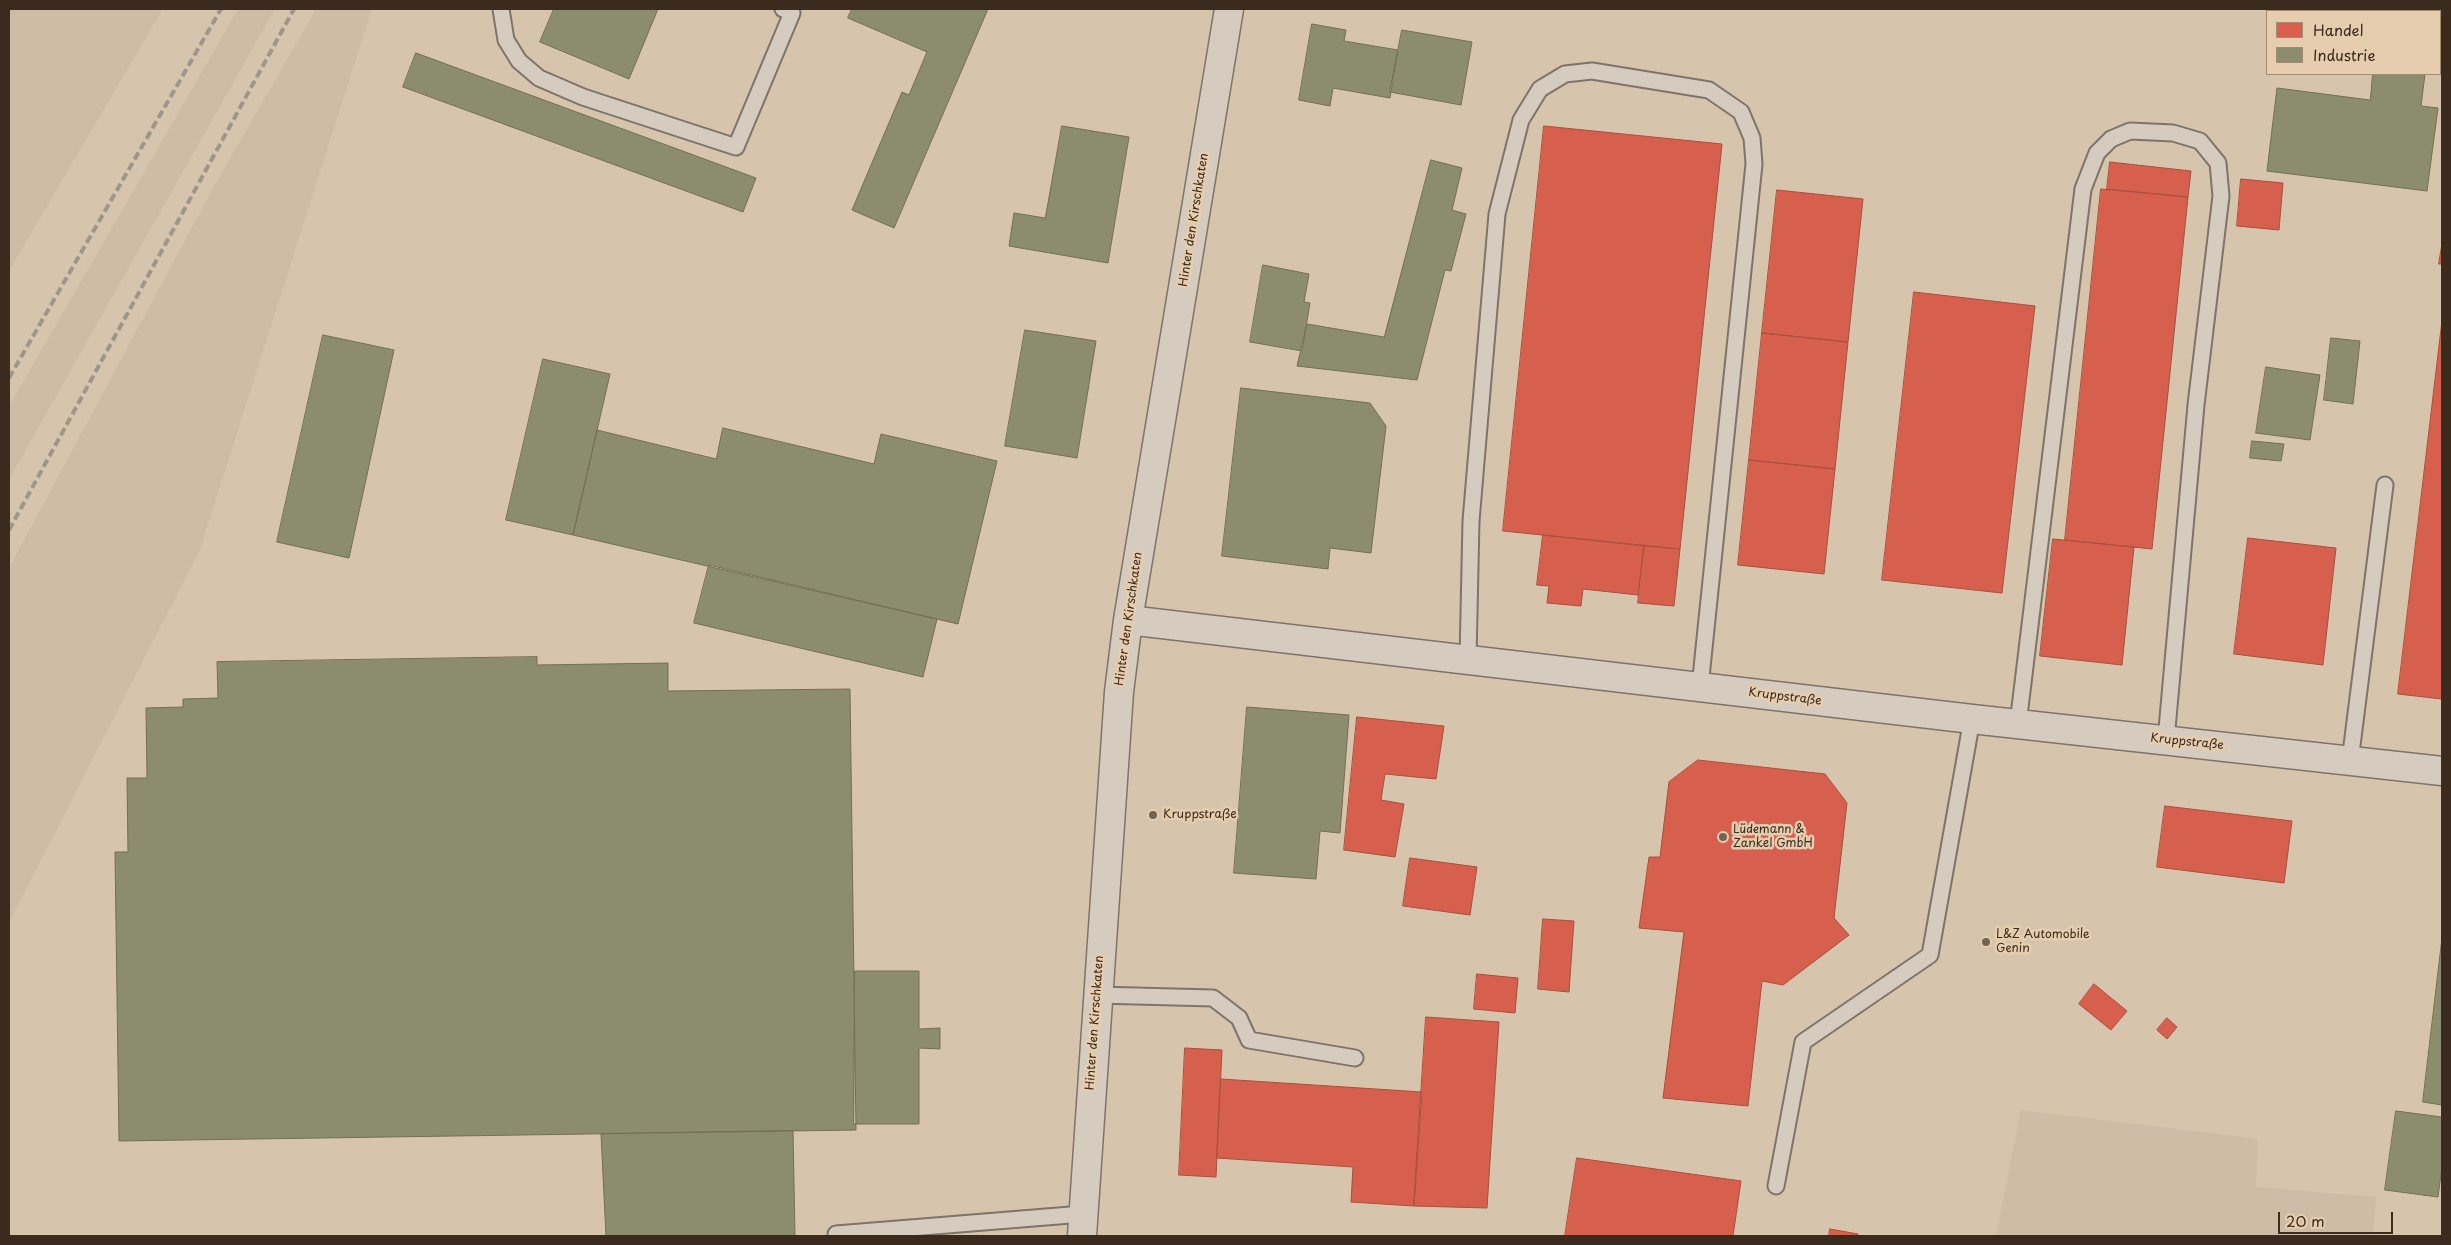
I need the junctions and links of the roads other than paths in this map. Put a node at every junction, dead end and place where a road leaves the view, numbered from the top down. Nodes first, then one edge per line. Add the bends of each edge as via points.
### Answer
1 (501, 9) edge
2 (783, 9) edge
3 (1229, 9) edge
4 (2385, 485) dead end
5 (1128, 620) junction
6 (1468, 659) junction
7 (1700, 687) junction
8 (1972, 719) junction
9 (2018, 724) junction
10 (2166, 740) junction
11 (2350, 761) junction
12 (2442, 771) edge
13 (1097, 995) junction
14 (1355, 1058) dead end
15 (1776, 1186) dead end
16 (1082, 1225) edge
17 (836, 1234) dead end

1 - 2 lane via 506,40 519,61 539,78 736,147 792,13
3 - 5 street, Hinter den Kirschkaten
4 - 11 lane
5 - 6 street, Kruppstraße
5 - 13 street, Hinter den Kirschkaten via 1111,775
6 - 7 street, Kruppstraße
6 - 7 lane via 1471,521 1498,214 1521,120 1540,89 1565,74 1592,71 1709,90 1741,112 1752,138 1754,164
7 - 8 street, Kruppstraße
8 - 9 street, Kruppstraße
8 - 15 lane via 1930,955 1802,1042
9 - 10 street, Kruppstraße
9 - 10 lane via 2083,189 2098,153 2111,139 2130,131 2173,133 2200,142 2218,163 2222,196 2196,405
10 - 11 street, Kruppstraße
11 - 12 street, Kruppstraße
13 - 14 lane via 1213,998 1240,1018 1249,1040
13 - 16 street, Hinter den Kirschkaten
16 - 17 lane

